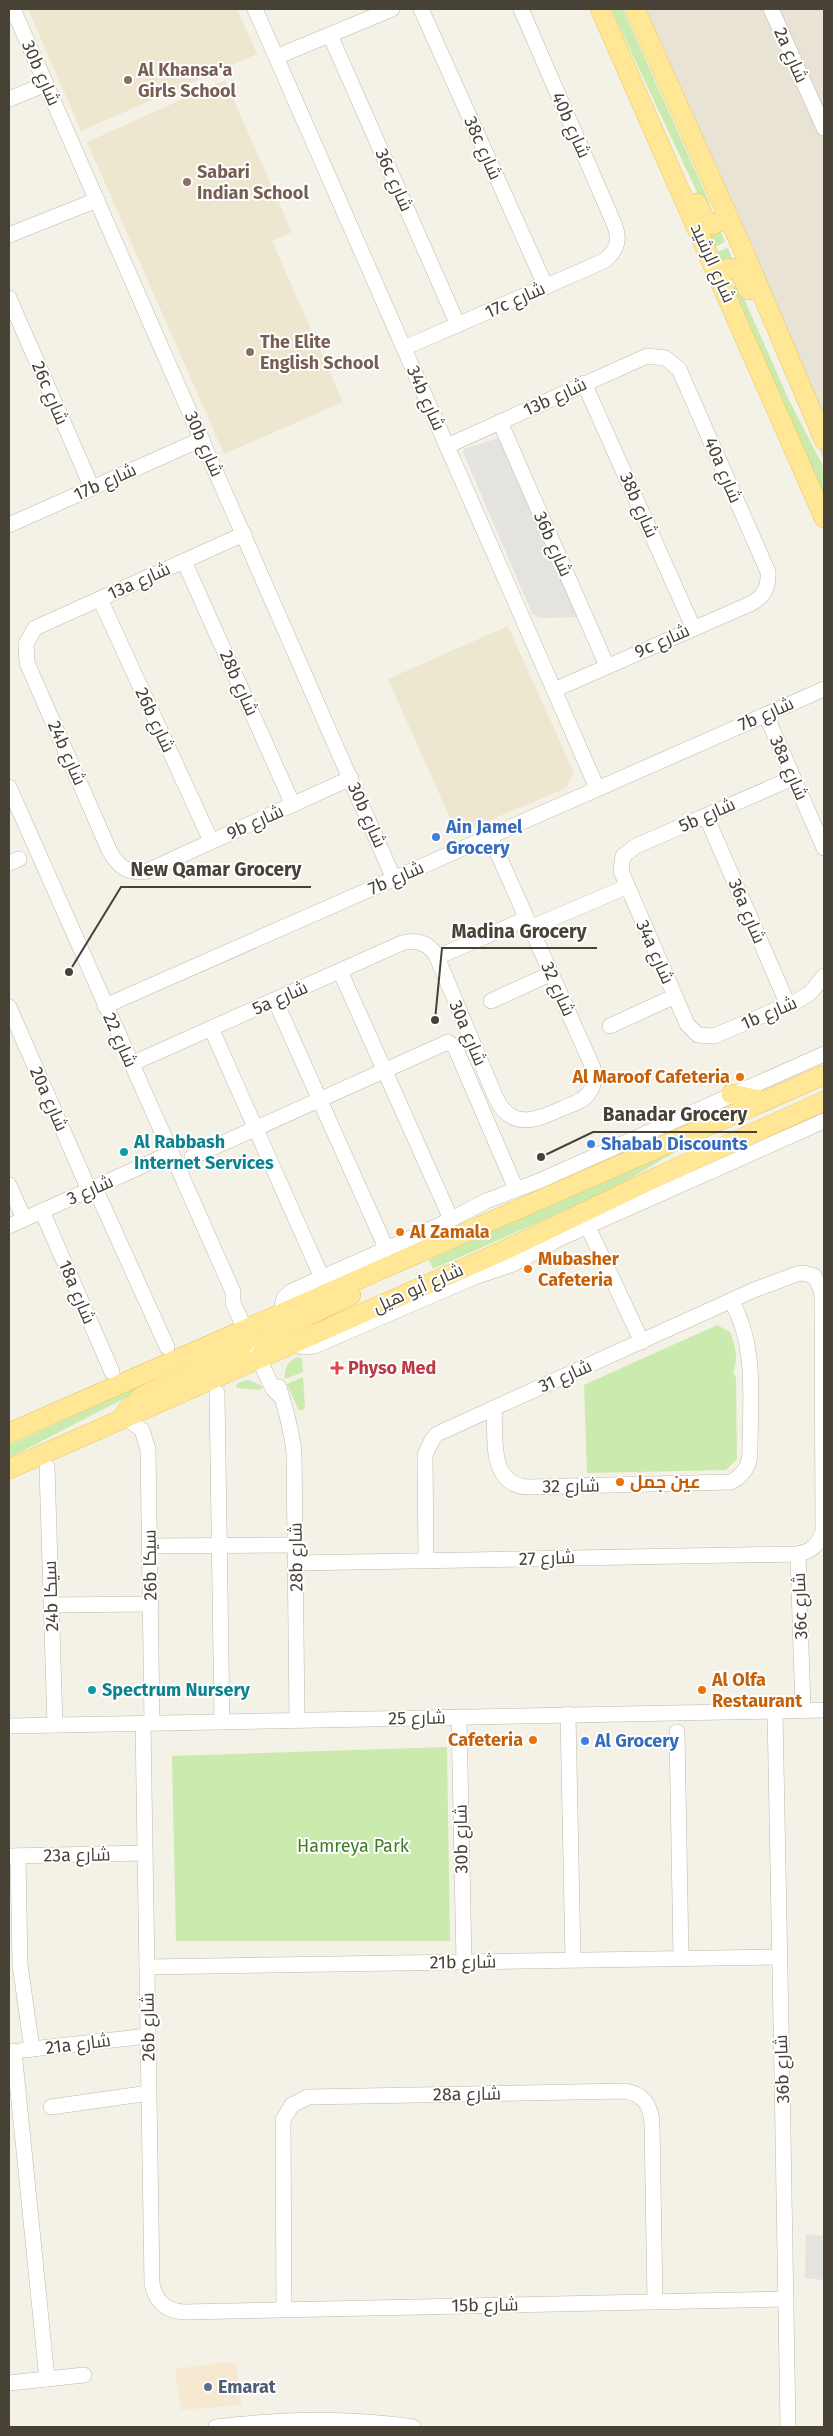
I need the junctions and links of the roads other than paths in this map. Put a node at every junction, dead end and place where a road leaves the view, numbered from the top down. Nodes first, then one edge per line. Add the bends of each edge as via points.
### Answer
1 (14, 9) edge
2 (255, 9) edge
3 (392, 9) edge
4 (421, 9) edge
5 (521, 9) edge
6 (600, 9) edge
7 (635, 9) edge
8 (771, 9) edge
9 (330, 35) junction
10 (276, 57) junction
11 (46, 84) junction
12 (9, 99) edge
13 (650, 122) junction
14 (824, 128) edge
15 (97, 200) junction
16 (726, 210) junction
17 (9, 235) edge
18 (618, 241) joint
19 (720, 279) junction
20 (546, 286) junction
21 (9, 298) edge
22 (458, 325) junction
23 (404, 348) junction
24 (665, 358) joint
25 (584, 384) junction
26 (804, 393) junction
27 (500, 422) junction
28 (202, 439) junction
29 (824, 440) edge
30 (447, 446) junction
31 (92, 488) junction
32 (824, 518) edge
33 (9, 525) edge
34 (244, 534) junction
35 (184, 561) junction
36 (767, 588) joint
37 (100, 599) junction
38 (693, 627) junction
39 (35, 628) joint
40 (607, 666) junction
41 (824, 689) edge
42 (554, 690) junction
43 (766, 715) junction
44 (350, 778) junction
45 (793, 778) junction
46 (9, 787) edge
47 (597, 788) junction
48 (293, 805) junction
49 (706, 816) junction
50 (490, 836) junction
51 (211, 841) junction
52 (824, 848) edge
53 (623, 856) joint
54 (130, 872) joint
55 (394, 878) junction
56 (626, 887) junction
57 (528, 924) junction
58 (433, 952) junction
59 (340, 971) junction
60 (550, 974) junction
61 (824, 976) edge
62 (675, 996) junction
63 (275, 1000) junction
64 (491, 1001) dead end
65 (788, 1005) junction
66 (105, 1006) junction
67 (9, 1007) edge
68 (610, 1026) dead end
69 (211, 1028) junction
70 (706, 1037) joint
71 (824, 1054) edge
72 (131, 1064) junction
73 (384, 1070) junction
74 (824, 1075) edge
75 (592, 1088) joint
76 (731, 1094) junction
77 (320, 1099) junction
78 (764, 1101) junction
79 (824, 1105) edge
80 (256, 1128) junction
81 (171, 1153) junction
82 (192, 1157) dead end
83 (665, 1183) junction
84 (9, 1185) edge
85 (92, 1189) junction
86 (516, 1189) junction
87 (42, 1211) junction
88 (24, 1219) junction
89 (451, 1219) junction
90 (9, 1226) edge
91 (588, 1226) junction
92 (387, 1250) junction
93 (370, 1273) junction
94 (814, 1276) joint
95 (322, 1278) junction
96 (732, 1302) junction
97 (281, 1312) junction
98 (294, 1342) junction
99 (642, 1342) junction
100 (260, 1343) junction
101 (167, 1347) dead end
102 (112, 1372) dead end
103 (217, 1393) dead end
104 (494, 1408) junction
105 (122, 1418) junction
106 (9, 1434) edge
107 (824, 1435) edge
108 (47, 1468) dead end
109 (9, 1469) edge
110 (295, 1545) junction
111 (150, 1546) junction
112 (219, 1546) junction
113 (798, 1554) junction
114 (426, 1561) junction
115 (296, 1563) junction
116 (150, 1604) junction
117 (51, 1606) junction
118 (803, 1710) junction
119 (824, 1710) edge
120 (775, 1711) junction
121 (568, 1714) junction
122 (459, 1717) junction
123 (297, 1720) junction
124 (222, 1722) junction
125 (148, 1723) junction
126 (54, 1725) junction
127 (9, 1726) edge
128 (677, 1732) dead end
129 (145, 1853) junction
130 (13, 1856) edge
131 (778, 1957) junction
132 (681, 1958) junction
133 (573, 1959) junction
134 (464, 1962) junction
135 (14, 1966) edge
136 (147, 1967) junction
137 (148, 2036) junction
138 (32, 2049) junction
139 (11, 2051) edge
140 (149, 2093) junction
141 (50, 2107) dead end
142 (786, 2299) junction
143 (655, 2302) junction
144 (284, 2310) junction
145 (184, 2312) joint
146 (84, 2374) dead end
147 (47, 2379) junction
148 (9, 2383) edge
149 (216, 2427) edge
150 (413, 2427) edge
151 (788, 2427) edge

1 - 11 street, 30b شارع
2 - 10 street, 34b شارع
3 - 9 street
4 - 20 street, 38c شارع
5 - 18 street, 40b شارع via 615,226
6 - 13 main road, شارع الرشيد
7 - 16 main road, شارع الرشيد
8 - 14 street, 2a شارع
9 - 10 street
9 - 22 street, 36c شارع
10 - 23 street, 34b شارع
11 - 12 street
11 - 15 street, 30b شارع
13 - 16 main road via 667,135 707,222 718,224
13 - 19 main road, شارع الرشيد
15 - 17 street
15 - 28 street, 30b شارع
16 - 26 main road, شارع الرشيد
18 - 20 street, 17c شارع via 611,256 604,261
19 - 26 main road via 726,269 736,268 740,272 784,372
19 - 32 main road, شارع الرشيد
20 - 22 street, 17c شارع
21 - 31 street, 26c شارع
22 - 23 street, 17c شارع
23 - 30 street, 34b شارع
24 - 25 street, 13b شارع via 647,356
24 - 36 street, 40a شارع via 679,369 768,572
25 - 27 street, 13b شارع
25 - 38 street, 38b شارع
26 - 29 main road, شارع الرشيد
27 - 30 street, 13b شارع
27 - 40 street, 36b شارع
28 - 31 street, 17b شارع
28 - 34 street, 30b شارع
30 - 42 street, 34b شارع
31 - 33 street, 17b شارع
34 - 35 street, 13a شارع
34 - 44 street, 30b شارع
35 - 37 street, 13a شارع
35 - 48 street, 28b شارع
36 - 38 street, 9c شارع via 757,600
37 - 39 street, 13a شارع
37 - 51 street, 26b شارع
38 - 40 street, 9c شارع
39 - 54 street, 24b شارع via 26,644 27,663 110,852 122,868
40 - 42 street, 9c شارع
41 - 43 street, 7b شارع
42 - 47 street, 34b شارع
43 - 45 street, 38a شارع
43 - 47 street, 7b شارع
44 - 48 street, 9b شارع
44 - 55 street, 30b شارع
45 - 49 street, 5b شارع
45 - 52 street, 38a شارع
46 - 66 street, شارع 22
47 - 50 street, 7b شارع
48 - 51 street, 9b شارع
49 - 53 street, 5b شارع via 636,846
49 - 65 street, 36a شارع
50 - 55 street, 7b شارع
50 - 57 street, شارع 32
51 - 54 street, 9b شارع via 147,871
53 - 56 street, 34a شارع via 621,871
55 - 66 street, 7b شارع
56 - 57 street
56 - 62 street, 34a شارع
57 - 58 street
57 - 60 street, شارع 32
58 - 59 street, 5a شارع via 423,943 409,941
58 - 75 street, 30a شارع via 498,1104 512,1117 529,1121 538,1119 584,1098
59 - 63 street, 5a شارع
59 - 73 street
60 - 64 street
60 - 75 street, شارع 32 via 593,1068
61 - 65 street, 1b شارع via 810,993
62 - 68 street
62 - 70 street, 34a شارع via 692,1031
63 - 69 street, 5a شارع
63 - 77 street
65 - 70 street, 1b شارع
66 - 72 street, شارع 22
67 - 85 street, 20a شارع
69 - 72 street, 5a شارع
69 - 80 street
71 - 76 street
72 - 81 street, شارع 22
73 - 77 street
73 - 86 street via 445,1042 454,1044
73 - 89 street
74 - 78 main road, شارع أبو هيل
76 - 78 main road
76 - 86 street
77 - 80 street
77 - 92 street
78 - 93 main road, شارع أبو هيل
79 - 83 main road, شارع أبو هيل
80 - 82 street
80 - 95 street
81 - 85 street, شارع 3
81 - 100 street, شارع 22 via 233,1292 242,1299
83 - 91 street
83 - 98 main road, شارع أبو هيل
84 - 88 street
85 - 87 street, شارع 3
85 - 101 street, 20a شارع
86 - 89 street
87 - 88 street, شارع 3
87 - 102 street, 18a شارع
88 - 90 street, شارع 3
89 - 92 street
91 - 98 street via 513,1264 472,1278 314,1346 302,1347
91 - 99 street
92 - 95 street
93 - 97 main road, شارع أبو هيل
93 - 100 main road via 355,1294 282,1327
94 - 96 street, شارع 31 via 803,1272 792,1275
94 - 107 street, 36c شارع via 822,1296
95 - 97 street via 288,1294
96 - 99 street, شارع 31
96 - 104 street, شارع 32 via 748,1344 750,1450 744,1473 731,1482 529,1487 513,1484 506,1480 498,1466
97 - 100 main road, شارع أبو هيل
98 - 100 main road, شارع أبو هيل
99 - 104 street, شارع 31
100 - 105 main road via 142,1396
100 - 106 main road, شارع أبو هيل
100 - 110 street, 28b شارع via 273,1388 280,1396 289,1419 294,1447
103 - 112 street
104 - 114 street, شارع 31 via 444,1430 427,1447 424,1463
105 - 109 main road
105 - 111 street, 26b سيكا via 135,1423 146,1439
107 - 113 street, 36c شارع via 823,1532 814,1547
108 - 117 street, 24b سيكا
110 - 112 street
110 - 115 street, 28b شارع
111 - 112 street
111 - 116 street, 26b سيكا
112 - 124 street
113 - 114 street, شارع 27
113 - 118 street, 36c شارع
114 - 115 street, شارع 27
115 - 123 street, 28b شارع
116 - 117 street
116 - 125 street, 26b سيكا
117 - 126 street, 24b سيكا
118 - 119 street, شارع 25
118 - 120 street, شارع 25
120 - 121 street, شارع 25
120 - 131 street, 36b شارع
121 - 122 street, شارع 25
121 - 133 street
122 - 123 street, شارع 25
122 - 134 street, 30b شارع
123 - 124 street, شارع 25
124 - 125 street, شارع 25
125 - 126 street, شارع 25
125 - 129 street, 26b شارع
126 - 127 street, شارع 25
128 - 132 street
129 - 130 street, 23a شارع
129 - 136 street, 26b شارع
130 - 135 street
131 - 132 street, 21b شارع
131 - 142 street, 36b شارع
132 - 133 street, 21b شارع
133 - 134 street, 21b شارع
134 - 136 street, 21b شارع
135 - 138 street
136 - 137 street, 26b شارع
137 - 138 street, 21a شارع
137 - 140 street, 26b شارع
138 - 139 street, 21a شارع
139 - 147 street
140 - 141 street
140 - 145 street, 26b شارع via 153,2291 169,2309
142 - 143 street, 15b شارع
142 - 151 street, 36b شارع
143 - 144 street, 15b شارع
143 - 144 street, 28a شارع via 652,2124 650,2109 640,2096 625,2091 308,2097 292,2104 283,2120
144 - 145 street, 15b شارع
146 - 147 street
147 - 148 street
149 - 150 street via 312,2419

